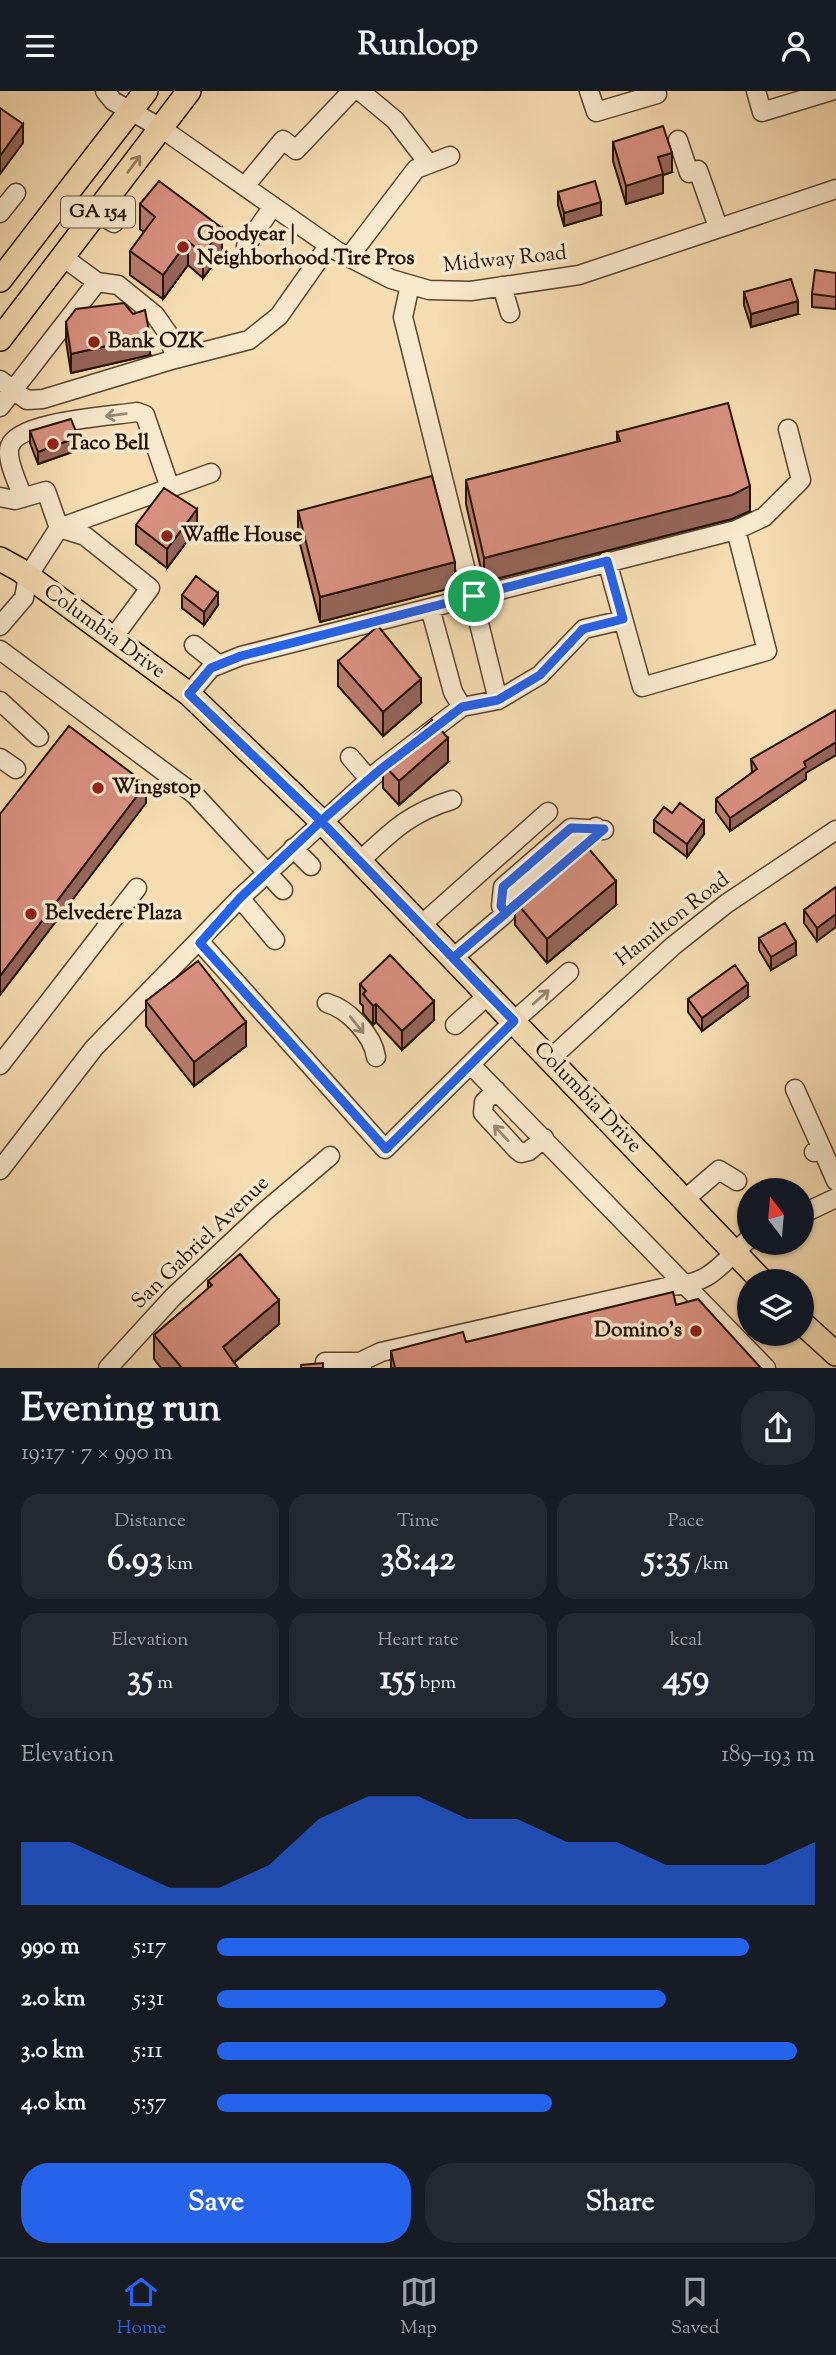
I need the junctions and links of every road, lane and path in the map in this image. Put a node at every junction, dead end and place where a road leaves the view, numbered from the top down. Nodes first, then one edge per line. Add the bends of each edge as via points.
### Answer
1 (105, 91) edge
2 (146, 91) edge
3 (189, 91) edge
4 (352, 91) edge
5 (360, 91) edge
6 (589, 91) edge
7 (756, 91) edge
8 (831, 91) edge
9 (657, 94) dead end
10 (133, 110) junction
11 (161, 128) junction
12 (678, 140) dead end
13 (450, 156) dead end
14 (429, 164) junction
15 (246, 187) junction
16 (836, 189) edge
17 (16, 193) dead end
18 (273, 206) junction
19 (0, 213) edge
20 (718, 227) junction
21 (329, 245) junction
22 (246, 246) dead end
23 (64, 257) junction
24 (349, 257) junction
25 (0, 280) edge
26 (97, 282) junction
27 (410, 285) junction
28 (502, 286) junction
29 (132, 296) junction
30 (510, 313) dead end
31 (136, 322) edge
32 (0, 339) edge
33 (175, 359) junction
34 (7, 386) edge
35 (0, 407) edge
36 (788, 429) dead end
37 (211, 473) dead end
38 (170, 488) junction
39 (0, 498) edge
40 (23, 498) junction
41 (59, 528) junction
42 (736, 530) junction
43 (0, 559) edge
44 (607, 561) junction
45 (28, 576) junction
46 (474, 596) junction
47 (430, 608) junction
48 (623, 619) junction
49 (0, 626) edge
50 (113, 638) junction
51 (194, 645) dead end
52 (3, 659) edge
53 (219, 665) junction
54 (189, 694) junction
55 (498, 700) junction
56 (0, 701) edge
57 (462, 707) junction
58 (40, 737) dead end
59 (350, 757) dead end
60 (0, 758) edge
61 (16, 769) dead end
62 (369, 779) junction
63 (452, 800) dead end
64 (548, 812) dead end
65 (321, 821) junction
66 (600, 828) dead end
67 (836, 830) edge
68 (293, 848) junction
69 (360, 861) junction
70 (311, 866) dead end
71 (267, 873) junction
72 (137, 888) dead end
73 (283, 890) dead end
74 (240, 898) junction
75 (421, 925) junction
76 (275, 940) dead end
77 (200, 943) junction
78 (453, 958) junction
79 (569, 972) dead end
80 (488, 995) junction
81 (327, 1003) dead end
82 (514, 1021) junction
83 (455, 1025) dead end
84 (376, 1058) dead end
85 (550, 1059) junction
86 (0, 1065) edge
87 (471, 1065) junction
88 (795, 1089) dead end
89 (496, 1090) junction
90 (544, 1138) junction
91 (330, 1156) dead end
92 (0, 1170) edge
93 (737, 1181) dead end
94 (836, 1181) edge
95 (836, 1198) edge
96 (684, 1201) junction
97 (814, 1208) edge
98 (737, 1242) edge
99 (737, 1251) edge
100 (689, 1285) junction
101 (814, 1334) edge
102 (836, 1354) edge
103 (325, 1362) edge
104 (361, 1365) edge
105 (108, 1368) edge
106 (766, 1368) edge

1 - 10 street, Midway Road via 113,101
2 - 10 main road, GA 154
3 - 11 main road, GA 154
4 - 15 street via 296,150 283,140
5 - 14 street via 395,120
6 - 9 street via 596,112
7 - 8 street via 762,112
10 - 11 street, Midway Road
10 - 25 main road, GA 154
11 - 15 street, Midway Road
23 -> 11 main road, GA 154 via 105,218
12 - 20 street
13 - 14 street
14 - 24 street via 416,169
15 - 18 street, Midway Road
16 - 20 street, Midway Road
17 - 19 street
18 - 21 street, Midway Road
18 - 22 street
20 - 28 street, Midway Road via 579,275
21 - 24 street, Midway Road
21 - 33 street via 279,316 249,340
23 - 26 street
23 - 32 main road, GA 154
24 - 27 street, Midway Road
26 - 29 street via 118,285
26 - 34 street
27 - 28 street, Midway Road via 443,291
27 - 46 street via 403,317 454,487
28 - 30 street
29 - 31 street
29 - 33 street via 169,335
33 - 34 street via 144,362 43,399 27,400
34 - 35 street
36 - 42 street via 801,480 764,517
37 - 38 street
38 -> 40 street via 145,415 137,412 74,417 15,437 9,447
38 - 41 street
39 - 40 street
40 - 41 street via 46,491
41 - 45 street
41 - 50 street via 85,536 150,588
42 - 44 street
42 - 48 street via 767,651 642,687
43 - 45 main road, Columbia Drive
44 - 46 street
44 - 48 street
45 - 49 street via 24,598
45 - 50 main road, Columbia Drive
46 - 47 street
46 - 55 street
47 - 53 street via 300,632 266,658
47 - 57 street via 453,692
48 - 55 street via 583,629 540,675
50 - 54 main road, Columbia Drive
51 - 53 street
52 - 71 street via 194,794
53 - 54 street
54 - 65 main road, Columbia Drive
55 - 57 street
56 - 58 street
57 - 62 street
59 - 62 street
60 - 61 street
62 - 65 street
63 - 69 street via 404,819
64 - 75 street
65 - 68 street
65 - 69 main road, Columbia Drive
66 - 78 street via 503,909
67 - 85 street, Hamilton Road via 673,946
68 - 70 street
68 - 71 street
69 - 75 main road, Columbia Drive
71 - 73 street
71 - 74 street
72 - 86 street
74 - 76 street
74 - 77 street
75 - 78 main road, Columbia Drive
77 - 87 street via 386,1149
77 - 92 street via 94,1048
78 - 80 main road, Columbia Drive
82 -> 79 street
80 - 82 main road, Columbia Drive
80 - 83 street
81 -> 84 street via 343,1007 375,1047
82 - 85 main road, Columbia Drive
82 - 87 street
85 - 96 main road, Columbia Drive
87 - 89 street
88 - 94 street via 818,1150
89 - 90 street
90 -> 89 street via 529,1151 516,1149 483,1114 484,1102
90 - 100 street
91 - 105 street, San Gabriel Avenue via 173,1297
93 - 96 street via 719,1170
95 - 97 street
96 - 98 main road, Columbia Drive
99 - 100 street via 705,1280
100 - 104 street via 381,1352
100 - 106 street
101 - 102 main road
103 - 104 street

